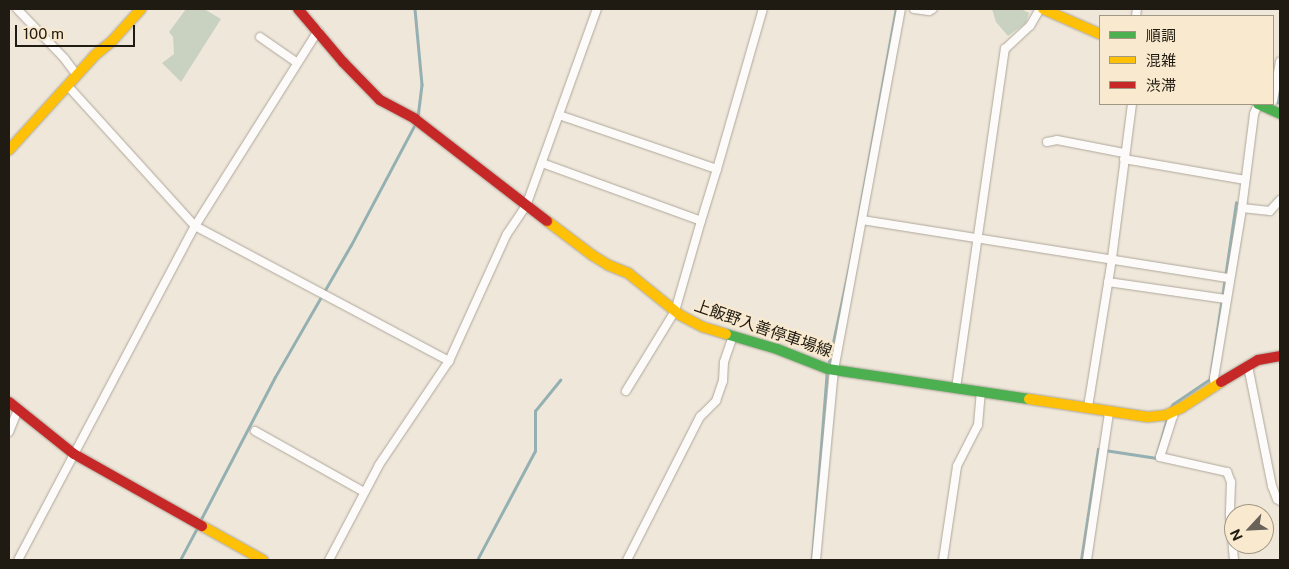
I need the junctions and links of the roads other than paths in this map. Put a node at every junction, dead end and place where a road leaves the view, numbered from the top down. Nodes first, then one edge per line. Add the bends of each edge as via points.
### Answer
1 (16, 9) edge
2 (141, 9) edge
3 (298, 9) edge
4 (597, 9) edge
5 (763, 9) edge
6 (901, 9) edge
7 (914, 9) edge
8 (933, 9) edge
9 (1041, 9) edge
10 (1060, 12) edge
11 (318, 32) junction
12 (1099, 33) edge
13 (260, 37) dead end
14 (296, 62) junction
15 (1280, 62) edge
16 (77, 74) junction
17 (67, 85) junction
18 (1132, 105) edge
19 (1258, 105) edge
20 (1274, 107) edge
21 (559, 115) junction
22 (1047, 142) dead end
23 (9, 150) edge
24 (1124, 156) junction
25 (542, 163) junction
26 (717, 169) junction
27 (1246, 180) junction
28 (1280, 200) edge
29 (526, 206) junction
30 (1242, 208) junction
31 (862, 220) junction
32 (702, 221) junction
33 (194, 226) junction
34 (977, 239) junction
35 (1112, 258) junction
36 (1230, 278) junction
37 (1108, 282) junction
38 (1226, 298) junction
39 (674, 311) junction
40 (733, 336) junction
41 (1280, 356) edge
42 (448, 361) junction
43 (1248, 366) junction
44 (834, 370) junction
45 (1215, 387) junction
46 (956, 388) junction
47 (626, 391) dead end
48 (981, 393) junction
49 (9, 402) edge
50 (1088, 407) junction
51 (18, 410) junction
52 (1109, 412) junction
53 (1172, 412) junction
54 (255, 431) dead end
55 (9, 432) edge
56 (74, 454) junction
57 (364, 492) junction
58 (1280, 502) edge
59 (18, 560) edge
60 (263, 560) edge
61 (329, 560) edge
62 (627, 560) edge
63 (816, 560) edge
64 (943, 560) edge
65 (1087, 560) edge
66 (1234, 560) edge

1 - 16 street
2 - 16 main road
3 - 11 main road, 上飯野入善停車場線
4 - 21 street
5 - 26 street
6 - 31 street
7 - 8 street
9 - 10 main road
9 - 34 street via 1030,26 1005,49
10 - 12 main road
11 - 14 street
11 - 29 main road, 上飯野入善停車場線 via 380,100 415,118
13 - 14 street
14 - 33 street
15 - 20 street
16 - 17 main road
17 - 23 main road
17 - 33 street
18 - 24 street
19 - 27 street
21 - 25 street
21 - 26 street
22 - 24 street via 1057,140
24 - 27 street
24 - 35 street
25 - 29 street
25 - 32 street
26 - 32 street
27 - 30 street
28 - 30 street via 1270,211
29 - 39 main road, 上飯野入善停車場線 via 592,255 640,281
29 - 42 street via 508,234
30 - 36 street
31 - 34 street
31 - 44 street
32 - 39 street
33 - 42 street
33 - 56 street
34 - 35 street
34 - 46 street
35 - 36 street
35 - 37 street
36 - 38 street
37 - 38 street
37 - 50 street
38 - 45 street
39 - 40 main road, 上飯野入善停車場線 via 690,321
39 - 47 street
40 - 44 main road, 上飯野入善停車場線
40 - 62 street via 716,401 700,418
41 - 43 main road, 上飯野入善停車場線 via 1258,360
42 - 57 street
43 - 45 main road, 上飯野入善停車場線
43 - 58 street via 1272,486
44 - 46 main road, 上飯野入善停車場線
44 - 63 street
45 - 53 main road, 上飯野入善停車場線
46 - 48 main road, 上飯野入善停車場線
48 - 50 main road, 上飯野入善停車場線
48 - 64 street via 978,425 957,466
49 - 51 main road
50 - 52 main road, 上飯野入善停車場線
51 - 55 street
51 - 56 main road
52 - 53 main road, 上飯野入善停車場線 via 1148,417
52 - 65 street
53 - 66 street via 1160,457 1227,472 1231,482
54 - 57 street
56 - 59 street
56 - 60 main road
57 - 61 street

